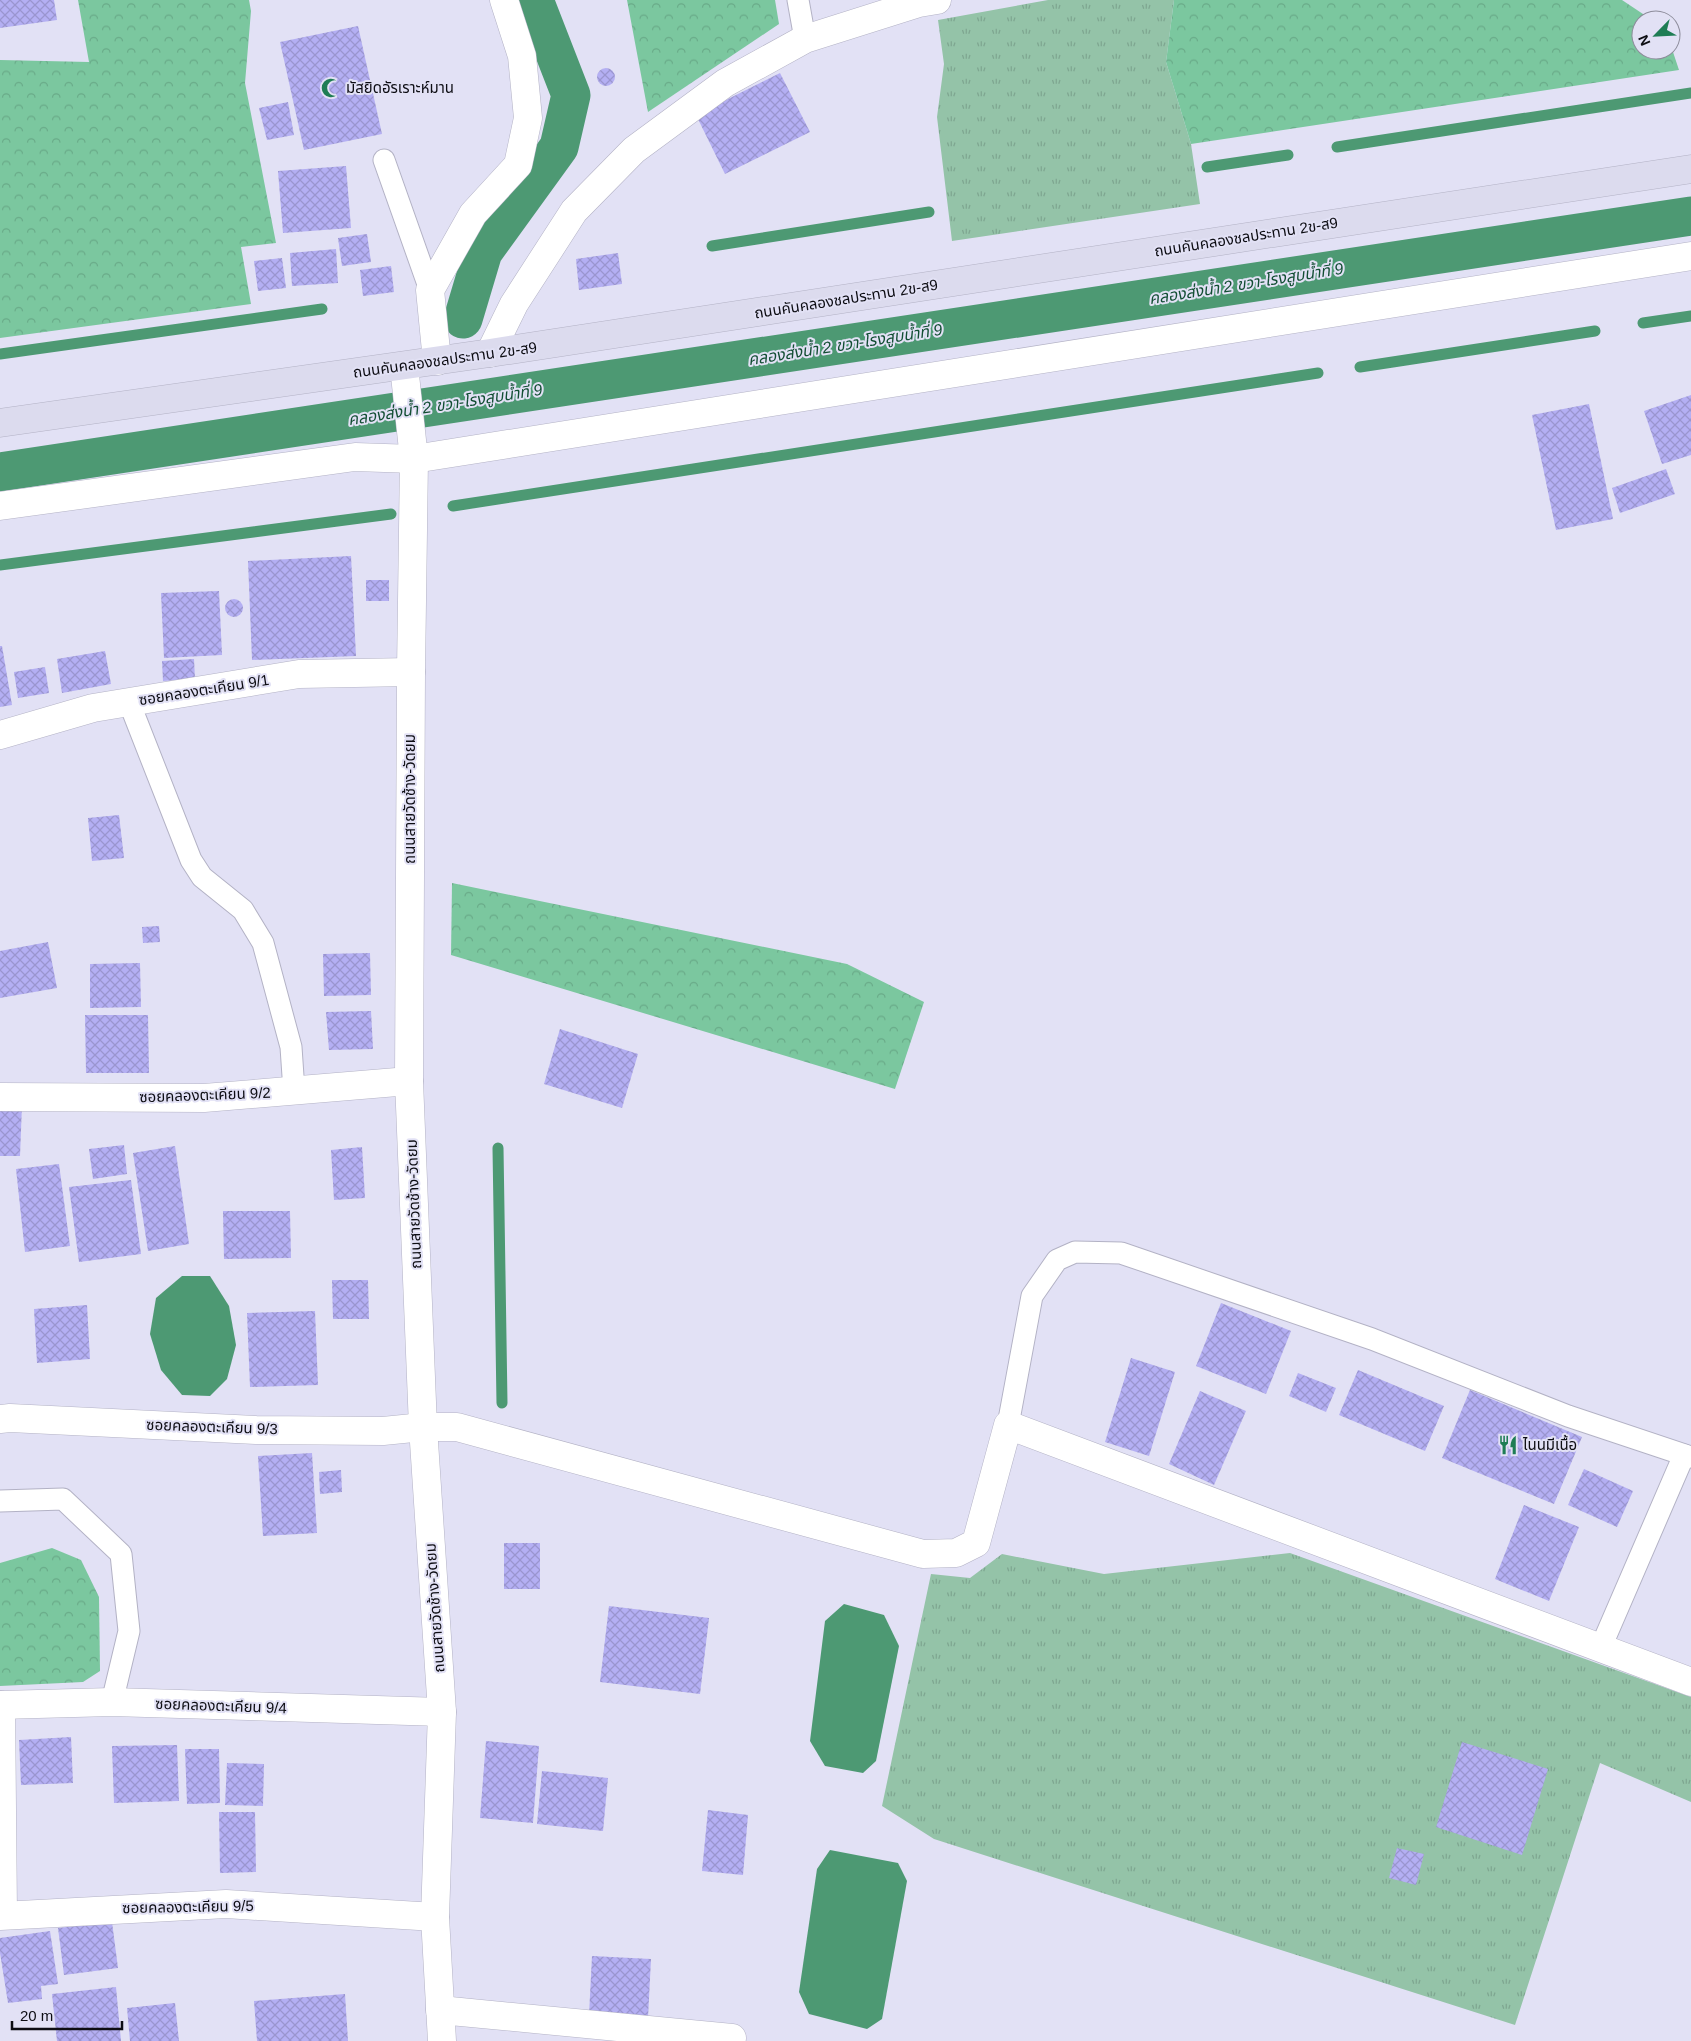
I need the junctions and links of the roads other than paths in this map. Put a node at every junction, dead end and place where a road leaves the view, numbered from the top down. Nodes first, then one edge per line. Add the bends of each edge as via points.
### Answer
1 (504, 0) edge
2 (798, 0) edge
3 (937, 0) edge
4 (805, 38) junction
5 (384, 160) dead end
6 (1691, 169) edge
7 (1691, 256) edge
8 (430, 290) junction
9 (490, 354) junction
10 (437, 361) junction
11 (405, 375) junction
12 (0, 423) edge
13 (413, 448) junction
14 (0, 506) edge
15 (411, 672) junction
16 (129, 702) junction
17 (0, 735) edge
18 (409, 1081) junction
19 (294, 1091) junction
20 (0, 1097) edge
21 (0, 1419) edge
22 (1008, 1425) junction
23 (423, 1427) junction
24 (1688, 1456) edge
25 (0, 1501) edge
26 (1600, 1647) junction
27 (1691, 1682) edge
28 (112, 1702) junction
29 (1, 1705) edge
30 (442, 1712) junction
31 (2, 1915) edge
32 (435, 1917) junction
33 (440, 2010) junction
34 (732, 2038) dead end
35 (442, 2041) edge

1 - 8 street via 522,56 528,118 518,165 473,214
2 - 4 lane
3 - 4 street
4 - 9 street via 725,83 634,150 574,211 514,304
5 - 8 lane
6 - 9 street, ถนนคันคลองชลประทาน 2ข-ส9
7 - 13 street
8 - 10 street
9 - 10 street, ถนนคันคลองชลประทาน 2ข-ส9
10 - 11 street, ถนนคันคลองชลประทาน 2ข-ส9
11 - 12 street, ถนนคันคลองชลประทาน 2ข-ส9
11 - 13 street, ถนนสายวัดช้าง-วัดยม
13 - 14 street
13 - 15 street, ถนนสายวัดช้าง-วัดยม
15 - 16 street, ซอยคลองตะเคียน 9/1 via 299,674
15 - 18 street, ถนนสายวัดช้าง-วัดยม
16 - 17 street, ซอยคลองตะเคียน 9/1 via 93,708
16 - 19 lane via 191,860 202,877 243,910 262,943 291,1047
18 - 19 street, ซอยคลองตะเคียน 9/2
18 - 23 street, ถนนสายวัดช้าง-วัดยม
19 - 20 street, ซอยคลองตะเคียน 9/2 via 204,1098
21 - 23 street, ซอยคลองตะเคียน 9/3 via 256,1430 383,1431
22 - 23 street, ซอยคลองตะเคียน 9/3 via 976,1543 956,1553 923,1554 457,1427
22 - 24 lane via 1032,1296 1057,1260 1075,1252 1121,1253 1372,1339 1568,1416
22 - 26 street
23 - 30 street, ถนนสายวัดช้าง-วัดยม
24 - 26 lane
25 - 28 lane via 62,1499 120,1554 129,1631
26 - 27 street
28 - 29 street, ซอยคลองตะเคียน 9/4
28 - 30 street, ซอยคลองตะเคียน 9/4
29 - 31 street
30 - 32 street, ถนนสายวัดช้าง-วัดยม
31 - 32 street, ซอยคลองตะเคียน 9/5 via 226,1904
32 - 33 street, ถนนสายวัดช้าง-วัดยม
33 - 34 street
33 - 35 street, ถนนสายวัดช้าง-วัดยม

